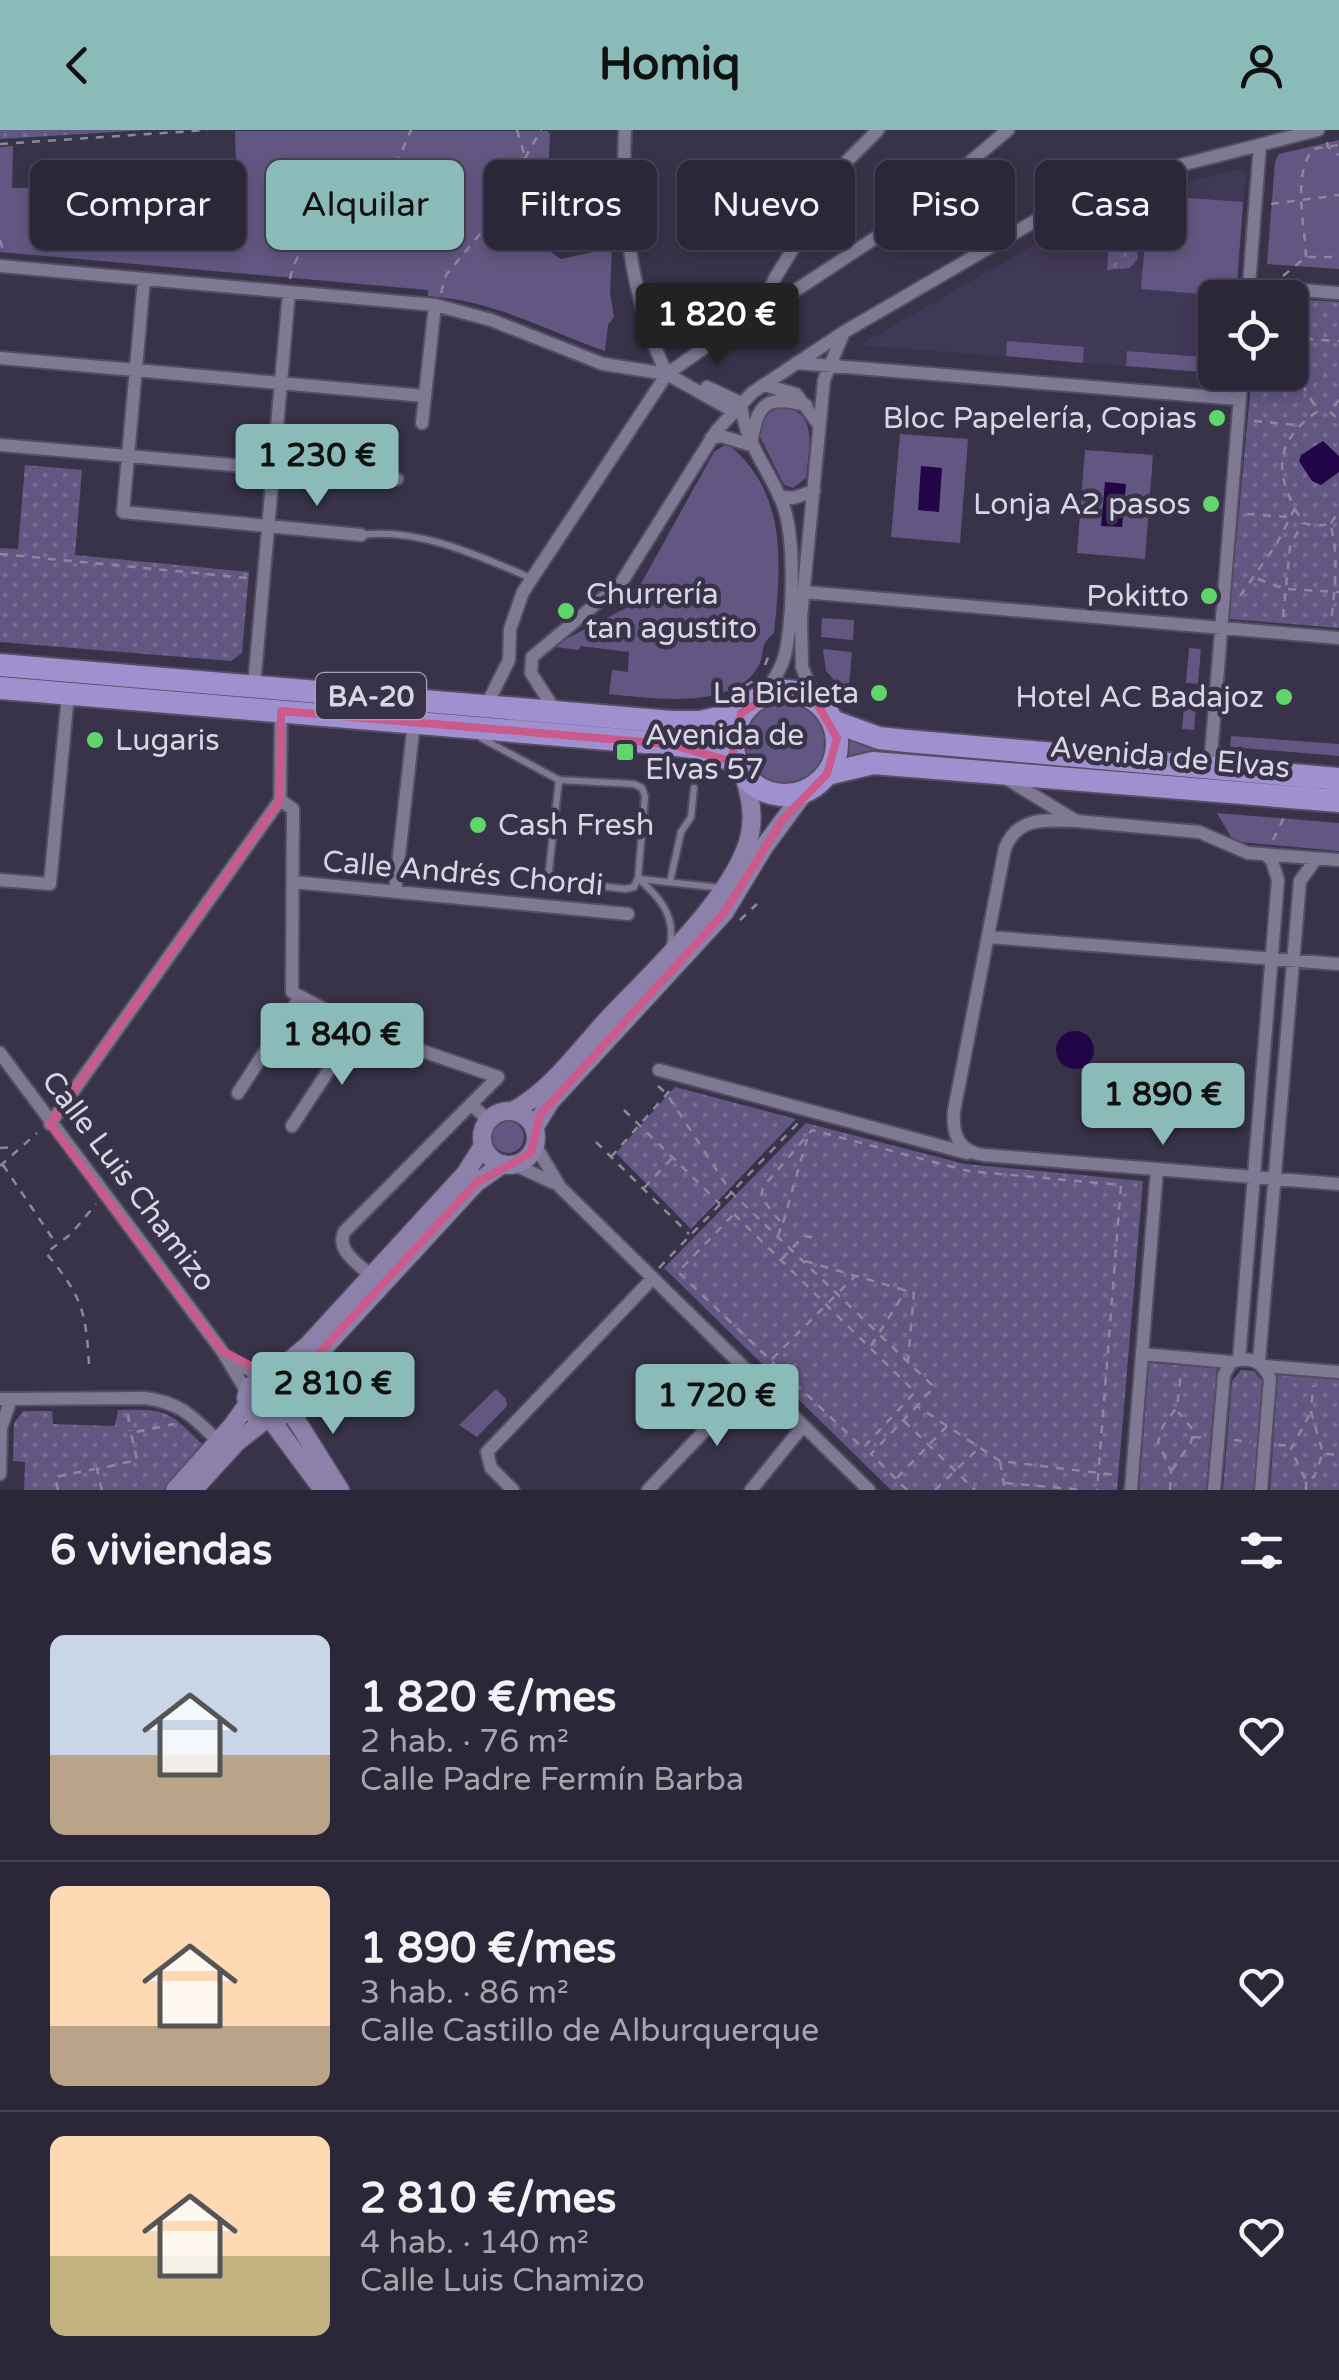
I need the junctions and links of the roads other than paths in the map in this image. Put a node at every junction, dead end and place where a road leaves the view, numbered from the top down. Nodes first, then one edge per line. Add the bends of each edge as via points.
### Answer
1 (624, 130) edge
2 (878, 130) edge
3 (1008, 130) edge
4 (1318, 130) edge
5 (1260, 144) junction
6 (0, 266) edge
7 (144, 279) junction
8 (1249, 280) edge
9 (1308, 291) edge
10 (289, 292) junction
11 (1339, 293) edge
12 (436, 305) junction
13 (762, 307) junction
14 (844, 332) junction
15 (0, 358) edge
16 (796, 363) junction
17 (830, 365) junction
18 (136, 370) junction
19 (671, 372) junction
20 (281, 383) junction
21 (764, 386) junction
22 (1241, 390) edge
23 (425, 396) junction
24 (1240, 399) junction
25 (806, 404) junction
26 (737, 407) junction
27 (422, 423) dead end
28 (819, 425) junction
29 (711, 438) junction
30 (0, 445) edge
31 (751, 446) junction
32 (128, 456) junction
33 (274, 468) junction
34 (397, 479) dead end
35 (814, 491) junction
36 (780, 496) junction
37 (268, 526) junction
38 (361, 535) joint
39 (532, 578) junction
40 (804, 592) junction
41 (1221, 628) junction
42 (1334, 638) edge
43 (510, 653) junction
44 (532, 657) junction
45 (0, 665) edge
46 (506, 668) junction
47 (531, 673) junction
48 (254, 686) junction
49 (760, 687) junction
50 (0, 688) edge
51 (68, 694) junction
52 (815, 700) junction
53 (735, 705) junction
54 (486, 706) junction
55 (281, 711) junction
56 (556, 712) junction
57 (832, 720) junction
58 (414, 722) junction
59 (458, 726) junction
60 (739, 768) junction
61 (1210, 768) junction
62 (996, 773) junction
63 (827, 774) junction
64 (1339, 778) edge
65 (559, 780) junction
66 (694, 788) dead end
67 (806, 790) junction
68 (280, 800) junction
69 (1339, 801) edge
70 (1076, 821) junction
71 (1266, 854) junction
72 (1316, 859) junction
73 (1339, 860) edge
74 (638, 878) junction
75 (0, 880) edge
76 (293, 882) junction
77 (670, 882) junction
78 (723, 889) junction
79 (395, 892) junction
80 (628, 914) dead end
81 (988, 937) junction
82 (668, 954) junction
83 (1272, 958) junction
84 (1294, 960) junction
85 (1339, 964) edge
86 (300, 997) junction
87 (357, 1027) junction
88 (0, 1054) edge
89 (655, 1075) road end
90 (238, 1093) dead end
91 (471, 1104) junction
92 (513, 1111) junction
93 (488, 1120) junction
94 (50, 1124) junction
95 (292, 1126) dead end
96 (534, 1136) junction
97 (483, 1146) junction
98 (976, 1154) junction
99 (508, 1164) junction
100 (1157, 1169) junction
101 (1254, 1177) junction
102 (1275, 1178) junction
103 (1339, 1184) edge
104 (560, 1187) junction
105 (371, 1276) junction
106 (652, 1277) junction
107 (222, 1351) junction
108 (1142, 1354) junction
109 (1235, 1361) junction
110 (1262, 1364) junction
111 (1339, 1372) edge
112 (266, 1377) junction
113 (755, 1378) junction
114 (247, 1398) junction
115 (6, 1399) edge
116 (289, 1402) junction
117 (268, 1420) junction
118 (1, 1426) edge
119 (803, 1426) junction
120 (219, 1442) junction
121 (0, 1474) edge
122 (1132, 1483) edge
123 (174, 1490) edge
124 (193, 1490) edge
125 (322, 1490) edge
126 (340, 1490) edge
127 (513, 1490) edge
128 (648, 1490) edge
129 (751, 1490) edge
130 (868, 1490) edge
131 (1214, 1490) edge
132 (1261, 1490) edge

1 - 19 street via 630,249 655,348
2 - 13 street via 847,161
3 - 13 street via 895,224
4 - 5 street
5 - 8 street
5 - 14 street via 1078,196
6 - 7 street
7 - 10 street
7 - 18 street
9 - 11 street
10 - 12 street
10 - 20 street
12 - 19 street via 603,364
12 - 23 street
13 - 19 street
14 - 16 street
14 - 17 street
15 - 18 street
16 - 17 street
16 - 21 street
17 - 24 street
17 - 28 street
18 - 20 street
18 - 32 street
19 - 26 street
19 - 39 street
20 - 23 street
20 - 33 street
21 - 25 street via 796,394
21 - 26 street
22 - 24 street
23 - 27 street
24 - 41 street
25 - 28 street
25 - 31 street via 764,405
26 - 29 street
26 - 31 street
28 - 35 street
29 - 31 street
29 - 44 street via 620,584
30 - 32 street
31 - 36 street
32 - 33 street
32 - 37 street via 123,512
33 - 34 street
33 - 37 street
35 - 36 street
35 - 40 street
36 - 49 street via 791,536 786,650 777,675
37 - 38 street
37 - 48 street
38 - 39 lane via 416,538
39 - 43 street via 514,611
40 - 41 street
40 - 52 street via 802,667
41 - 42 street
41 - 61 street
43 - 44 street
43 - 46 street
44 - 47 street
45 - 48 highway, BA-20
46 - 47 street
46 - 54 street
47 - 56 street
48 - 54 highway, BA-20
49 - 52 highway
49 - 53 highway
50 - 51 highway, BA-20
51 - 55 highway, BA-20
51 - 75 street via 50,884
52 - 57 highway
53 - 56 highway, BA-20 via 700,722
53 - 60 highway via 732,749
54 - 56 highway, BA-20
55 - 58 highway, BA-20
55 - 68 street
57 - 61 highway, Avenida de Elvas via 879,738
57 - 63 highway via 836,755
58 - 59 highway, BA-20
58 - 79 street
59 - 60 highway, BA-20 via 700,748
59 - 65 lane
60 - 67 highway, BA-20 via 772,794
60 - 78 main road via 749,791 750,835
61 - 64 highway, Avenida de Elvas
62 - 63 highway, Avenida de Elvas via 873,763
62 - 69 highway, Avenida de Elvas
62 - 70 street, Avenida de Elvas
63 - 67 highway
65 - 74 lane via 642,788
65 - 74 lane via 552,880 625,889
66 - 77 lane
67 - 96 main road via 724,913 550,1102
68 - 76 street via 294,810
68 - 94 street
70 - 71 street, Avenida de Elvas via 1207,834 1236,850
70 - 81 street via 1041,819 1015,830 1005,848
71 - 72 street, Avenida de Elvas
71 - 83 street via 1278,880
72 - 73 street, Avenida de Elvas
72 - 84 street via 1300,881
74 - 77 lane
74 - 82 lane via 670,915
76 - 79 street, Calle Andrés Chordi
76 - 86 street via 292,992
77 - 78 lane
78 - 82 main road
79 - 80 street, Calle Andrés Chordi
81 - 83 street
81 - 98 street via 954,1112 955,1134
82 - 92 main road via 540,1092
83 - 84 street
83 - 101 street
84 - 85 street
84 - 102 street
86 - 87 street
86 - 90 street
87 - 91 street via 498,1077
87 - 95 street
88 - 94 street, Calle Luis Chamizo
89 - 98 street
91 - 93 street
91 - 105 street via 342,1236 343,1249
92 - 93 main road
92 - 96 main road via 523,1115
93 - 97 main road
94 - 107 street, Calle Luis Chamizo
96 - 99 main road via 525,1159
96 - 104 street
97 - 99 main road via 493,1160
97 - 105 main road
98 - 100 street
99 - 104 street
99 - 116 main road via 476,1183 336,1333 310,1362
100 - 101 street
100 - 108 street
101 - 102 street
101 - 109 street
102 - 103 street
102 - 110 street
104 - 106 street
105 - 112 main road via 308,1345
106 - 113 street
106 - 127 street via 487,1452 491,1468
107 - 112 street
107 - 114 street, Calle Luis Chamizo
108 - 109 street
108 - 122 street
109 - 110 street
109 - 131 street via 1224,1374
110 - 111 street
110 - 132 street via 1270,1379
112 - 114 main road via 254,1382
112 - 116 main road via 282,1382
113 - 119 street
113 - 128 street
114 - 117 main road via 254,1415
114 - 120 main road
115 - 118 street
115 - 120 street via 145,1398 177,1405
116 - 117 main road via 282,1415
116 - 126 main road
117 - 124 main road
117 - 125 main road
118 - 121 street
119 - 129 street
119 - 130 street
120 - 123 main road

